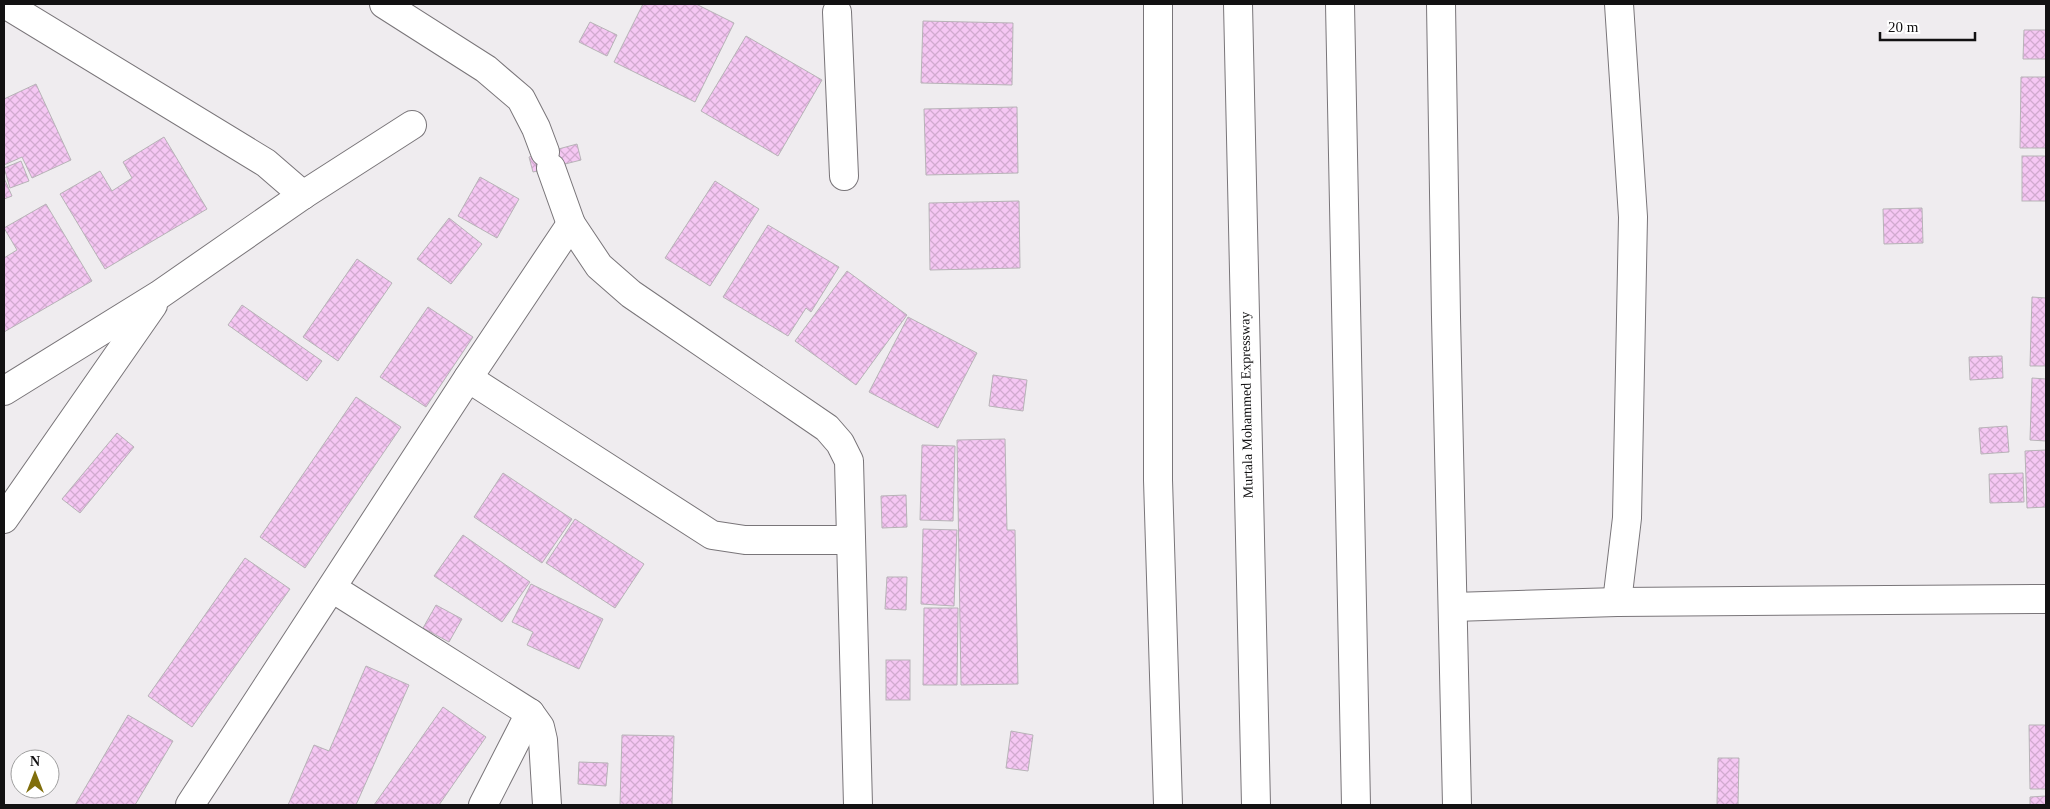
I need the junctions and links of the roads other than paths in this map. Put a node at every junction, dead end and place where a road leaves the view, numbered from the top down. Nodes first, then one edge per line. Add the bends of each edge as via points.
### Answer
1 (4, 4) edge
2 (384, 4) edge
3 (1158, 4) edge
4 (1238, 4) edge
5 (1340, 4) edge
6 (1441, 4) edge
7 (1619, 4) edge
8 (832, 7) edge
9 (412, 125) dead end
10 (844, 176) dead end
11 (303, 195) junction
12 (571, 224) junction
13 (159, 295) junction
14 (468, 378) junction
15 (4, 391) edge
16 (4, 519) edge
17 (851, 540) junction
18 (332, 588) junction
19 (2046, 598) edge
20 (1617, 602) junction
21 (1453, 607) junction
22 (530, 713) junction
23 (190, 805) edge
24 (483, 805) edge
25 (548, 805) edge
26 (858, 805) edge
27 (1168, 805) edge
28 (1256, 805) edge
29 (1356, 805) edge
30 (1457, 805) edge

1 - 11 main road via 266,163
2 - 12 main road via 486,69 521,99 536,128
3 - 27 main road via 1158,480
4 - 28 main road, Murtala Mohammed Expressway
5 - 29 main road
6 - 21 main road
7 - 20 main road via 1633,217 1627,518
8 - 10 main road
9 - 11 main road
11 - 13 main road
12 - 14 main road
12 - 17 main road via 599,266 631,294 827,428 849,461
13 - 15 main road
13 - 16 main road
14 - 17 main road via 712,536 745,540
14 - 18 main road
17 - 26 main road
18 - 22 main road
18 - 23 main road
19 - 20 main road
20 - 21 main road
21 - 30 main road
22 - 24 main road
22 - 25 main road via 540,727 543,740

